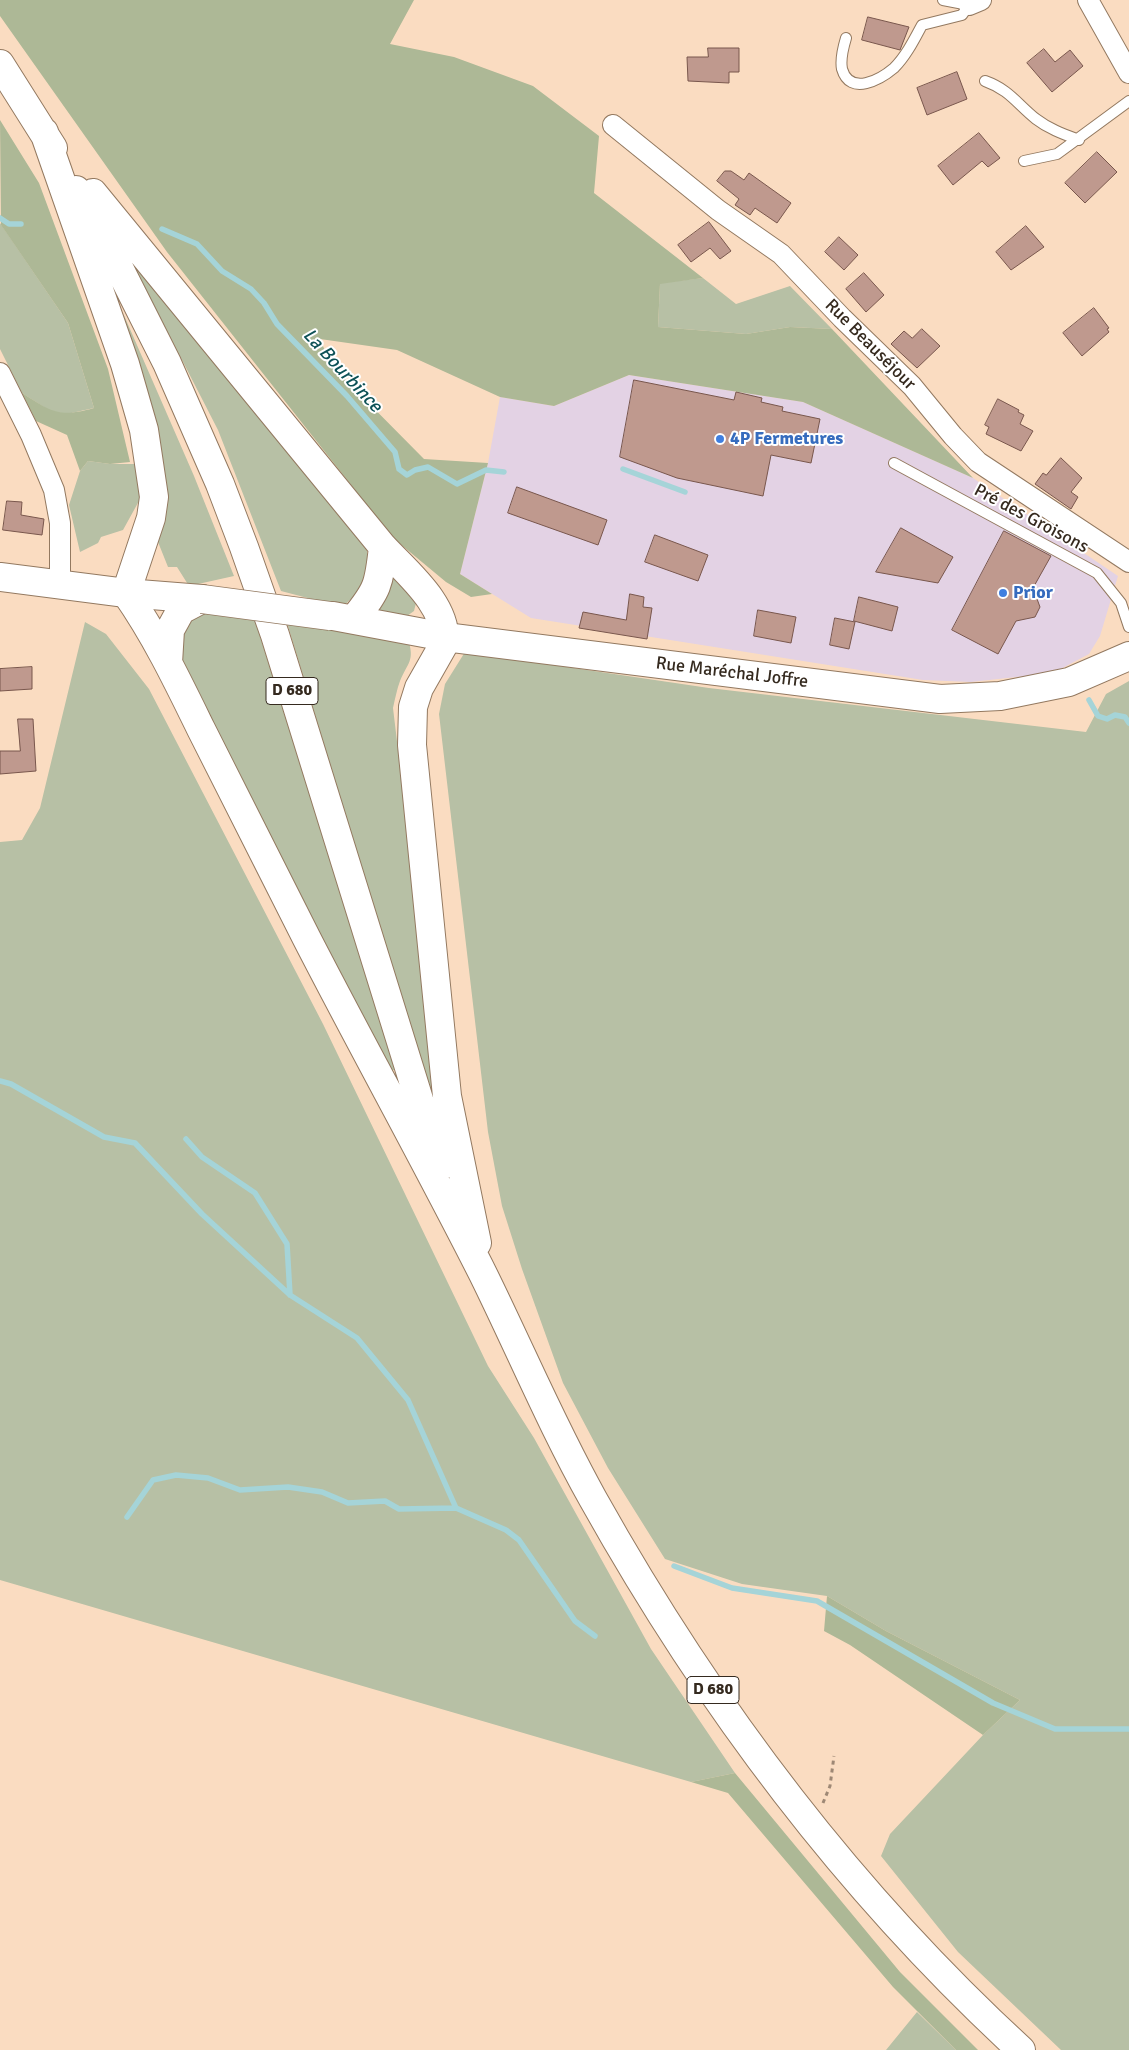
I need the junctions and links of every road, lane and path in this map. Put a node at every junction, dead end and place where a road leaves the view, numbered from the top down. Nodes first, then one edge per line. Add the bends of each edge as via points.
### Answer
1 (943, 0) edge
2 (1088, 0) edge
3 (975, 2) edge
4 (846, 38) dead end
5 (0, 64) edge
6 (1129, 73) edge
7 (985, 82) dead end
8 (1129, 101) edge
9 (613, 125) dead end
10 (44, 132) junction
11 (1078, 140) junction
12 (1024, 161) dead end
13 (0, 372) edge
14 (894, 463) dead end
15 (383, 547) junction
16 (1129, 562) edge
17 (0, 577) edge
18 (60, 584) junction
19 (126, 593) junction
20 (202, 598) junction
21 (342, 617) junction
22 (1129, 626) edge
23 (445, 637) junction
24 (1129, 656) edge
25 (168, 664) junction
26 (483, 1274) junction
27 (834, 1756) dead end
28 (814, 1828) junction
29 (1021, 2050) edge

1 - 3 lane
2 - 6 street
3 - 4 lane via 962,15 922,25 906,54 878,80 867,85 855,83 842,69 841,56
5 - 10 main road, D 680
7 - 11 lane via 1000,86 1052,130
8 - 11 lane
9 - 16 street, Rue Beauséjour via 718,210 782,254 912,386 978,462
10 - 15 main road via 200,327
10 - 19 main road via 125,364 144,430 154,497 151,518
10 - 26 main road, D 680 via 107,244 163,355 220,484 275,635 425,1119
11 - 12 lane via 1058,154
13 - 18 street via 54,490 60,523
14 - 22 lane, Pré des Groisons via 1097,573 1121,603
15 - 21 main road via 380,582 368,602
15 - 23 main road via 425,593 440,615
17 - 18 main road, Rue Maréchal Joffre
18 - 19 main road, Rue Maréchal Joffre
19 - 20 main road, Rue Maréchal Joffre
19 - 25 main road via 161,647
20 - 21 main road, Rue Maréchal Joffre, bridge
20 - 25 main road via 181,610 170,630
21 - 23 main road, Rue Maréchal Joffre
23 - 24 main road, Rue Maréchal Joffre via 940,699 1000,696 1069,682
23 - 26 main road via 419,688 414,707 412,745 447,1096
25 - 26 main road
26 - 28 main road, D 680 via 549,1414 631,1565 757,1755
27 - 28 path via 830,1786
28 - 29 main road, D 680 via 924,1956

